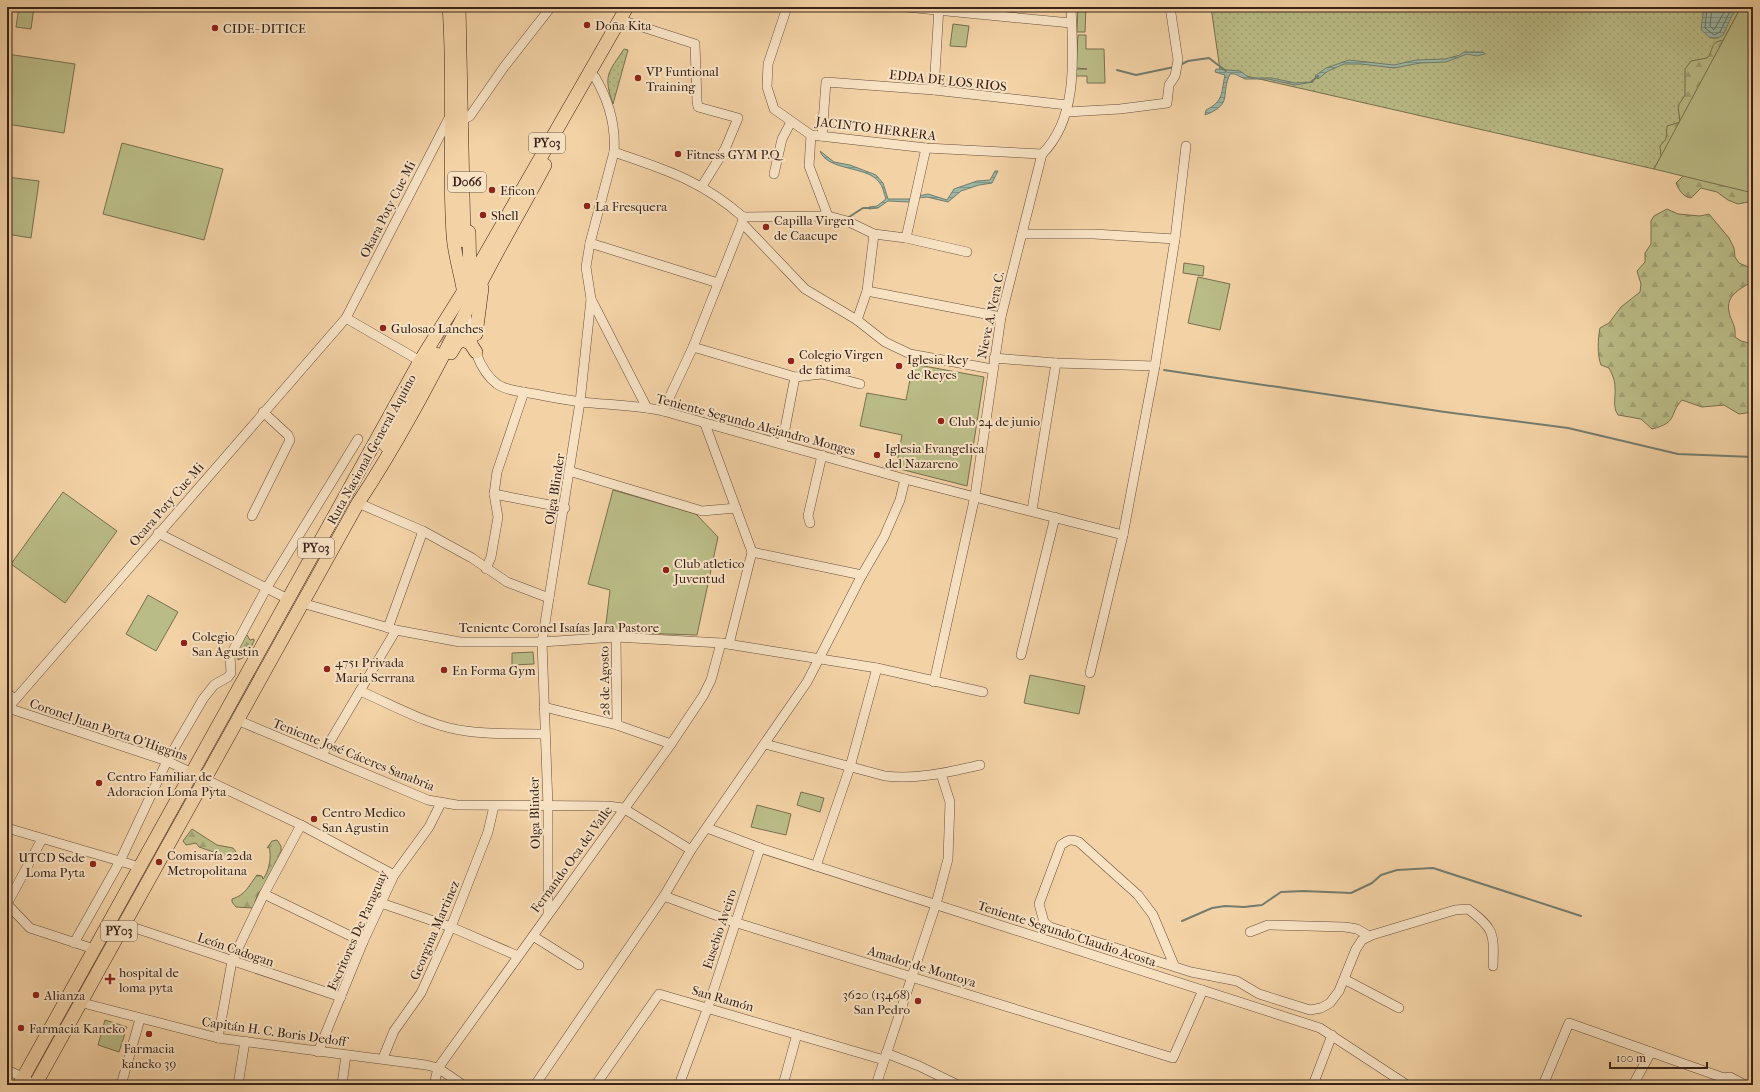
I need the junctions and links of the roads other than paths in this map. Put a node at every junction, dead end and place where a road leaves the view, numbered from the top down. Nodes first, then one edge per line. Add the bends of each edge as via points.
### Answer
1 (449, 7) edge
2 (459, 7) edge
3 (551, 7) edge
4 (627, 7) edge
5 (636, 7) edge
6 (786, 7) edge
7 (906, 7) edge
8 (1071, 7) edge
9 (1170, 7) edge
10 (939, 9) edge
11 (627, 22) junction
12 (1071, 23) junction
13 (596, 77) junction
14 (934, 90) junction
15 (1067, 108) junction
16 (456, 117) junction
17 (791, 122) junction
18 (811, 136) junction
19 (822, 136) junction
20 (1186, 146) dead end
21 (926, 148) junction
22 (614, 152) junction
23 (1042, 154) junction
24 (774, 174) dead end
25 (702, 186) junction
26 (828, 216) junction
27 (743, 220) junction
28 (874, 234) junction
29 (1022, 234) junction
30 (906, 238) junction
31 (1175, 239) junction
32 (462, 241) junction
33 (491, 243) junction
34 (590, 243) junction
35 (967, 252) dead end
36 (483, 279) junction
37 (718, 283) junction
38 (467, 286) junction
39 (867, 291) junction
40 (591, 299) junction
41 (469, 308) junction
42 (1001, 317) junction
43 (346, 318) junction
44 (857, 320) junction
45 (443, 326) junction
46 (476, 334) junction
47 (442, 343) tunnel mouth
48 (694, 347) junction
49 (476, 352) junction
50 (994, 358) junction
51 (420, 361) junction
52 (1056, 363) junction
53 (1155, 366) junction
54 (992, 369) junction
55 (434, 375) junction
56 (795, 377) junction
57 (860, 384) dead end
58 (524, 392) junction
59 (580, 402) junction
60 (647, 408) junction
61 (662, 411) junction
62 (263, 412) junction
63 (705, 424) junction
64 (358, 439) dead end
65 (782, 444) junction
66 (822, 455) junction
67 (569, 471) junction
68 (905, 479) junction
69 (494, 494) junction
70 (975, 496) junction
71 (361, 500) junction
72 (564, 508) junction
73 (736, 508) junction
74 (1032, 510) junction
75 (252, 516) dead end
76 (1055, 517) junction
77 (810, 523) dead end
78 (423, 531) junction
79 (158, 533) junction
80 (1123, 535) junction
81 (752, 552) junction
82 (486, 570) junction
83 (862, 575) junction
84 (266, 589) junction
85 (549, 598) junction
86 (288, 599) junction
87 (302, 603) junction
88 (392, 629) junction
89 (616, 637) junction
90 (542, 642) junction
91 (725, 644) junction
92 (1021, 655) dead end
93 (818, 658) junction
94 (877, 668) junction
95 (1090, 673) dead end
96 (934, 682) junction
97 (360, 691) junction
98 (7, 692) edge
99 (983, 692) dead end
100 (15, 699) junction
101 (544, 707) junction
102 (7, 708) edge
103 (237, 720) junction
104 (618, 725) junction
105 (545, 734) junction
106 (671, 744) junction
107 (766, 744) junction
108 (322, 755) junction
109 (167, 760) junction
110 (980, 765) dead end
111 (850, 767) junction
112 (192, 772) junction
113 (941, 774) junction
114 (205, 778) junction
115 (441, 803) junction
116 (494, 806) junction
117 (548, 806) junction
118 (623, 808) junction
119 (301, 825) junction
120 (7, 828) edge
121 (707, 828) junction
122 (42, 839) junction
123 (760, 848) junction
124 (691, 850) junction
125 (120, 861) junction
126 (816, 866) junction
127 (140, 867) junction
128 (394, 875) junction
129 (264, 894) junction
130 (664, 896) junction
131 (381, 903) junction
132 (7, 904) edge
133 (936, 904) junction
134 (548, 913) junction
135 (734, 922) junction
136 (123, 924) junction
137 (451, 927) junction
138 (1250, 932) dead end
139 (532, 936) junction
140 (1369, 936) junction
141 (363, 942) junction
142 (74, 943) junction
143 (94, 949) junction
144 (518, 956) junction
145 (232, 961) junction
146 (579, 965) dead end
147 (1174, 965) junction
148 (1493, 966) dead end
149 (1191, 972) junction
150 (911, 977) junction
151 (1344, 979) junction
152 (1188, 985) junction
153 (1203, 990) junction
154 (341, 997) junction
155 (79, 1002) junction
156 (708, 1007) junction
157 (1399, 1008) dead end
158 (140, 1019) junction
159 (797, 1034) junction
160 (1332, 1035) junction
161 (218, 1038) junction
162 (245, 1041) junction
163 (318, 1052) junction
164 (1651, 1052) junction
165 (346, 1055) junction
166 (885, 1056) junction
167 (383, 1058) junction
168 (438, 1068) junction
169 (7, 1070) edge
170 (21, 1081) edge
171 (597, 1083) dead end
172 (1724, 1083) edge
173 (35, 1085) edge
174 (121, 1085) edge
175 (238, 1085) edge
176 (342, 1085) edge
177 (434, 1085) edge
178 (463, 1085) edge
179 (535, 1085) edge
180 (679, 1085) edge
181 (783, 1085) edge
182 (876, 1085) edge
183 (958, 1085) edge
184 (1313, 1085) edge
185 (1407, 1085) edge
186 (1543, 1085) edge
187 (1633, 1085) edge
188 (1746, 1085) edge

1 - 16 highway, D066
2 - 16 highway, D066 via 461,49
3 - 16 street via 470,116
4 - 33 highway, Ruta Nacional General Aquino / PY03
5 - 11 highway, Ruta Nacional General Aquino / PY03
6 - 17 street, JACINTO HERRERA via 768,64 767,87 774,109
7 - 10 street
8 - 12 street, Nieve A. Vera C.
9 - 15 street, EDDA DE LOS RIOS via 1178,60 1175,76 1169,85 1167,103 1120,109
10 - 12 street
10 - 14 street
11 - 13 highway, Ruta Nacional General Aquino / PY03
11 - 25 street via 695,44 698,107 738,118 726,149
12 - 15 street, Nieve A. Vera C. via 1072,64
13 - 22 street, Olga Blinder via 611,113 615,136
13 - 36 highway, Ruta Nacional General Aquino / PY03 via 560,136
14 - 15 street, EDDA DE LOS RIOS
14 - 19 street, EDDA DE LOS RIOS via 826,82
15 - 23 street, Nieve A. Vera C. via 1052,144
16 - 32 highway, D066
16 - 32 highway, D066 via 465,145
16 - 43 street, Okara Poty Cue Mi
17 - 18 street, JACINTO HERRERA
17 - 24 street via 782,139
18 - 19 street, JACINTO HERRERA
18 - 26 street via 809,166
19 - 21 street, JACINTO HERRERA
20 - 31 street
21 - 23 street, JACINTO HERRERA
21 - 30 street
22 - 25 street via 672,172
22 - 34 street, Olga Blinder
23 - 29 street, Nieve A. Vera C.
25 - 27 street
26 - 27 street
26 - 28 street via 847,221
27 - 37 street
27 - 44 street via 805,289
28 - 30 street
28 - 39 street
29 - 31 street via 1094,234
29 - 42 street, Nieve A. Vera C.
30 - 35 street
31 - 53 street
32 - 33 highway via 474,252 480,253
32 - 38 highway, D066
32 - 38 highway, D066
32 - 45 highway via 455,283
33 - 38 highway, Ruta Nacional General Aquino / PY03
34 - 37 street
34 - 40 street, Olga Blinder via 586,267
36 - 41 highway, Ruta Nacional General Aquino / PY03
36 - 46 highway
37 - 48 street
38 - 41 highway, D066
38 - 45 highway, Ruta Nacional General Aquino / PY03
39 - 42 street
39 - 44 street
40 - 59 street, Olga Blinder
40 - 60 street
41 - 46 street
41 - 49 street
41 - 55 highway, Ruta Nacional General Aquino / PY03
42 - 50 street, Nieve A. Vera C.
43 - 51 street
43 - 62 street, Ocara Poty Cue Mi
44 - 54 street via 886,342 910,354
45 - 51 highway, Ruta Nacional General Aquino / PY03
46 - 49 street
47 - 71 highway via 370,474
48 - 56 street
48 - 61 street
49 - 55 highway via 469,342 460,341 443,367
49 - 58 street, Teniente Segundo Alejandro Monges via 481,364 496,383
50 - 52 street
50 - 54 street, Nieve A. Vera C.
51 - 86 highway, Ruta Nacional General Aquino / PY03
52 - 53 street
52 - 74 street
53 - 80 street
54 - 70 street, Nieve A. Vera C.
55 - 71 highway, Ruta Nacional General Aquino / PY03 via 388,458
56 - 57 street via 822,374
56 - 65 street
58 - 59 street, Teniente Segundo Alejandro Monges
58 - 69 street via 497,472
59 - 60 street, Teniente Segundo Alejandro Monges
59 - 67 street, Olga Blinder
60 - 61 street, Teniente Segundo Alejandro Monges
61 - 63 street, Teniente Segundo Alejandro Monges
62 - 75 street via 288,435 290,440
62 - 79 street, Ocara Poty Cue Mi
63 - 65 street, Teniente Segundo Alejandro Monges
63 - 73 street
64 - 84 street
65 - 66 street, Teniente Segundo Alejandro Monges
66 - 68 street, Teniente Segundo Alejandro Monges
66 - 77 street via 808,516
67 - 72 street, Olga Blinder
67 - 73 street via 702,511
68 - 70 street, Teniente Segundo Alejandro Monges
68 - 83 street via 894,516
69 - 72 street
69 - 82 street via 498,517 491,557
70 - 74 street, Teniente Segundo Alejandro Monges
70 - 96 street, Nieve A. Vera C.
71 - 78 street
71 - 87 highway, Ruta Nacional General Aquino / PY03
72 - 85 street, Olga Blinder
73 - 81 street
74 - 76 street, Teniente Segundo Alejandro Monges
76 - 80 street, Teniente Segundo Alejandro Monges
76 - 92 street
78 - 82 street via 472,558
78 - 88 street
79 - 84 street
79 - 100 street, Ocara Poty Cue Mi
80 - 95 street
81 - 83 street
81 - 91 street, Fernando Oca del Valle
82 - 85 street via 518,587
83 - 93 street
84 - 86 street
84 - 109 street via 230,656 231,673 214,685 203,699
85 - 90 street, Olga Blinder
86 - 112 highway, Ruta Nacional General Aquino / PY03
87 - 88 street, Teniente Coronel Isaías Jara Pastore
87 - 103 highway, Ruta Nacional General Aquino / PY03
88 - 90 street, Teniente Coronel Isaías Jara Pastore via 460,642
88 - 97 street
89 - 90 street, Teniente Coronel Isaías Jara Pastore
89 - 91 street, Teniente Coronel Isaías Jara Pastore
89 - 104 street, 28 de Agosto
90 - 101 street, Olga Blinder
91 - 93 street, Teniente Coronel Isaías Jara Pastore
91 - 106 street, Fernando Oca del Valle via 704,696
93 - 94 street, Teniente Coronel Isaías Jara Pastore
93 - 107 street via 807,682
94 - 96 street, Teniente Coronel Isaías Jara Pastore
94 - 111 street
96 - 99 street, Teniente Coronel Isaías Jara Pastore
97 - 105 street via 455,729
97 - 108 street
98 - 100 street, Coronel Juan Porta O'Higgins
100 - 102 street, Ocara Poty Cue Mi
101 - 104 street
101 - 105 street, Olga Blinder
102 - 109 street, Coronel Juan Porta O'Higgins
103 - 108 street, Teniente José Cáceres Sanabria
103 - 114 highway, Ruta Nacional General Aquino / PY03
104 - 106 street
105 - 117 street, Olga Blinder
106 - 118 street, Fernando Oca del Valle
107 - 111 street
107 - 121 street
108 - 115 street, Teniente José Cáceres Sanabria via 428,800
109 - 112 street, Coronel Juan Porta O'Higgins
109 - 125 street
110 - 113 street
111 - 113 street via 898,778
111 - 126 street
112 - 114 street, Coronel Juan Porta O'Higgins
112 - 127 highway, Ruta Nacional General Aquino / PY03
113 - 133 street via 950,802 950,822 948,859
114 - 119 street, Coronel Juan Porta O'Higgins
114 - 136 highway, Ruta Nacional General Aquino / PY03
115 - 116 street, Teniente José Cáceres Sanabria
115 - 128 street, Escritores De Paraguay via 429,827
116 - 117 street, Teniente José Cáceres Sanabria
116 - 137 street, Georgina Martinez via 488,832
117 - 118 street, Teniente José Cáceres Sanabria
117 - 134 street, Olga Blinder
118 - 124 street, Teniente José Cáceres Sanabria
118 - 134 street, Fernando Oca del Valle
119 - 128 street, Coronel Juan Porta O'Higgins
119 - 129 street
120 - 122 street
121 - 123 street, Teniente Segundo Claudio Acosta
121 - 124 street
122 - 125 street
122 - 132 street
123 - 126 street, Teniente Segundo Claudio Acosta
123 - 135 street, Eusebio Aveiro
124 - 130 street
125 - 127 street
125 - 142 street
126 - 133 street, Teniente Segundo Claudio Acosta
127 - 143 highway, Ruta Nacional General Aquino / PY03
128 - 131 street, Escritores De Paraguay
129 - 141 street
129 - 145 street
130 - 135 street, Amador de Montoya
130 - 179 street
131 - 137 street
131 - 141 street, Escritores De Paraguay
132 - 142 street via 30,928
133 - 150 street
133 - 152 street, Teniente Segundo Claudio Acosta
134 - 139 street, Fernando Oca del Valle
135 - 150 street, Amador de Montoya
135 - 156 street, Eusebio Aveiro
136 - 145 street, León Cadogan
136 - 155 highway, Ruta Nacional General Aquino / PY03
137 - 144 street
137 - 167 street, Georgina Martinez via 421,993 394,1030
138 - 140 street via 1268,925 1345,927 1357,929
139 - 144 street, Fernando Oca del Valle
139 - 146 street
140 - 148 street via 1454,910 1468,909 1485,922 1491,933 1494,942
140 - 151 street via 1362,940 1356,949
141 - 154 street, Escritores De Paraguay
142 - 143 street
143 - 170 highway, Ruta Nacional General Aquino / PY03
144 - 168 street, Fernando Oca del Valle
145 - 154 street, León Cadogan
145 - 161 street
147 - 147 street via 1153,916 1138,895 1079,842 1074,839 1068,840 1061,846 1039,904 1044,922 1050,927
147 - 149 street
149 - 151 street via 1236,981 1259,994 1310,1010 1330,1003
149 - 152 street
150 - 153 street, Amador de Montoya via 1173,1058
150 - 166 street
151 - 157 street
152 - 153 street, Teniente Segundo Claudio Acosta
153 - 160 street, Teniente Segundo Claudio Acosta via 1320,1028
154 - 163 street, Escritores De Paraguay
155 - 158 street, Capitán H. C. Boris Dedoff
155 - 173 highway, Ruta Nacional General Aquino / PY03
156 - 159 street, San Ramón
156 - 171 street, San Ramón via 659,994
156 - 180 street, Eusebio Aveiro
158 - 161 street, Capitán H. C. Boris Dedoff
158 - 174 street
159 - 166 street, San Ramón
159 - 181 street
160 - 184 street
160 - 185 street, Teniente Segundo Claudio Acosta
161 - 162 street, Capitán H. C. Boris Dedoff
162 - 163 street, Capitán H. C. Boris Dedoff
162 - 175 street
163 - 165 street, Capitán H. C. Boris Dedoff
164 - 172 street
164 - 186 street via 1569,1023
164 - 187 street
165 - 167 street, Capitán H. C. Boris Dedoff
165 - 176 street
166 - 182 street
166 - 183 street, San Ramón via 920,1066
167 - 168 street, Capitán H. C. Boris Dedoff
168 - 177 street, Fernando Oca del Valle
168 - 178 street, Capitán H. C. Boris Dedoff
169 - 170 street
170 - 173 street
172 - 188 street via 1730,1077

